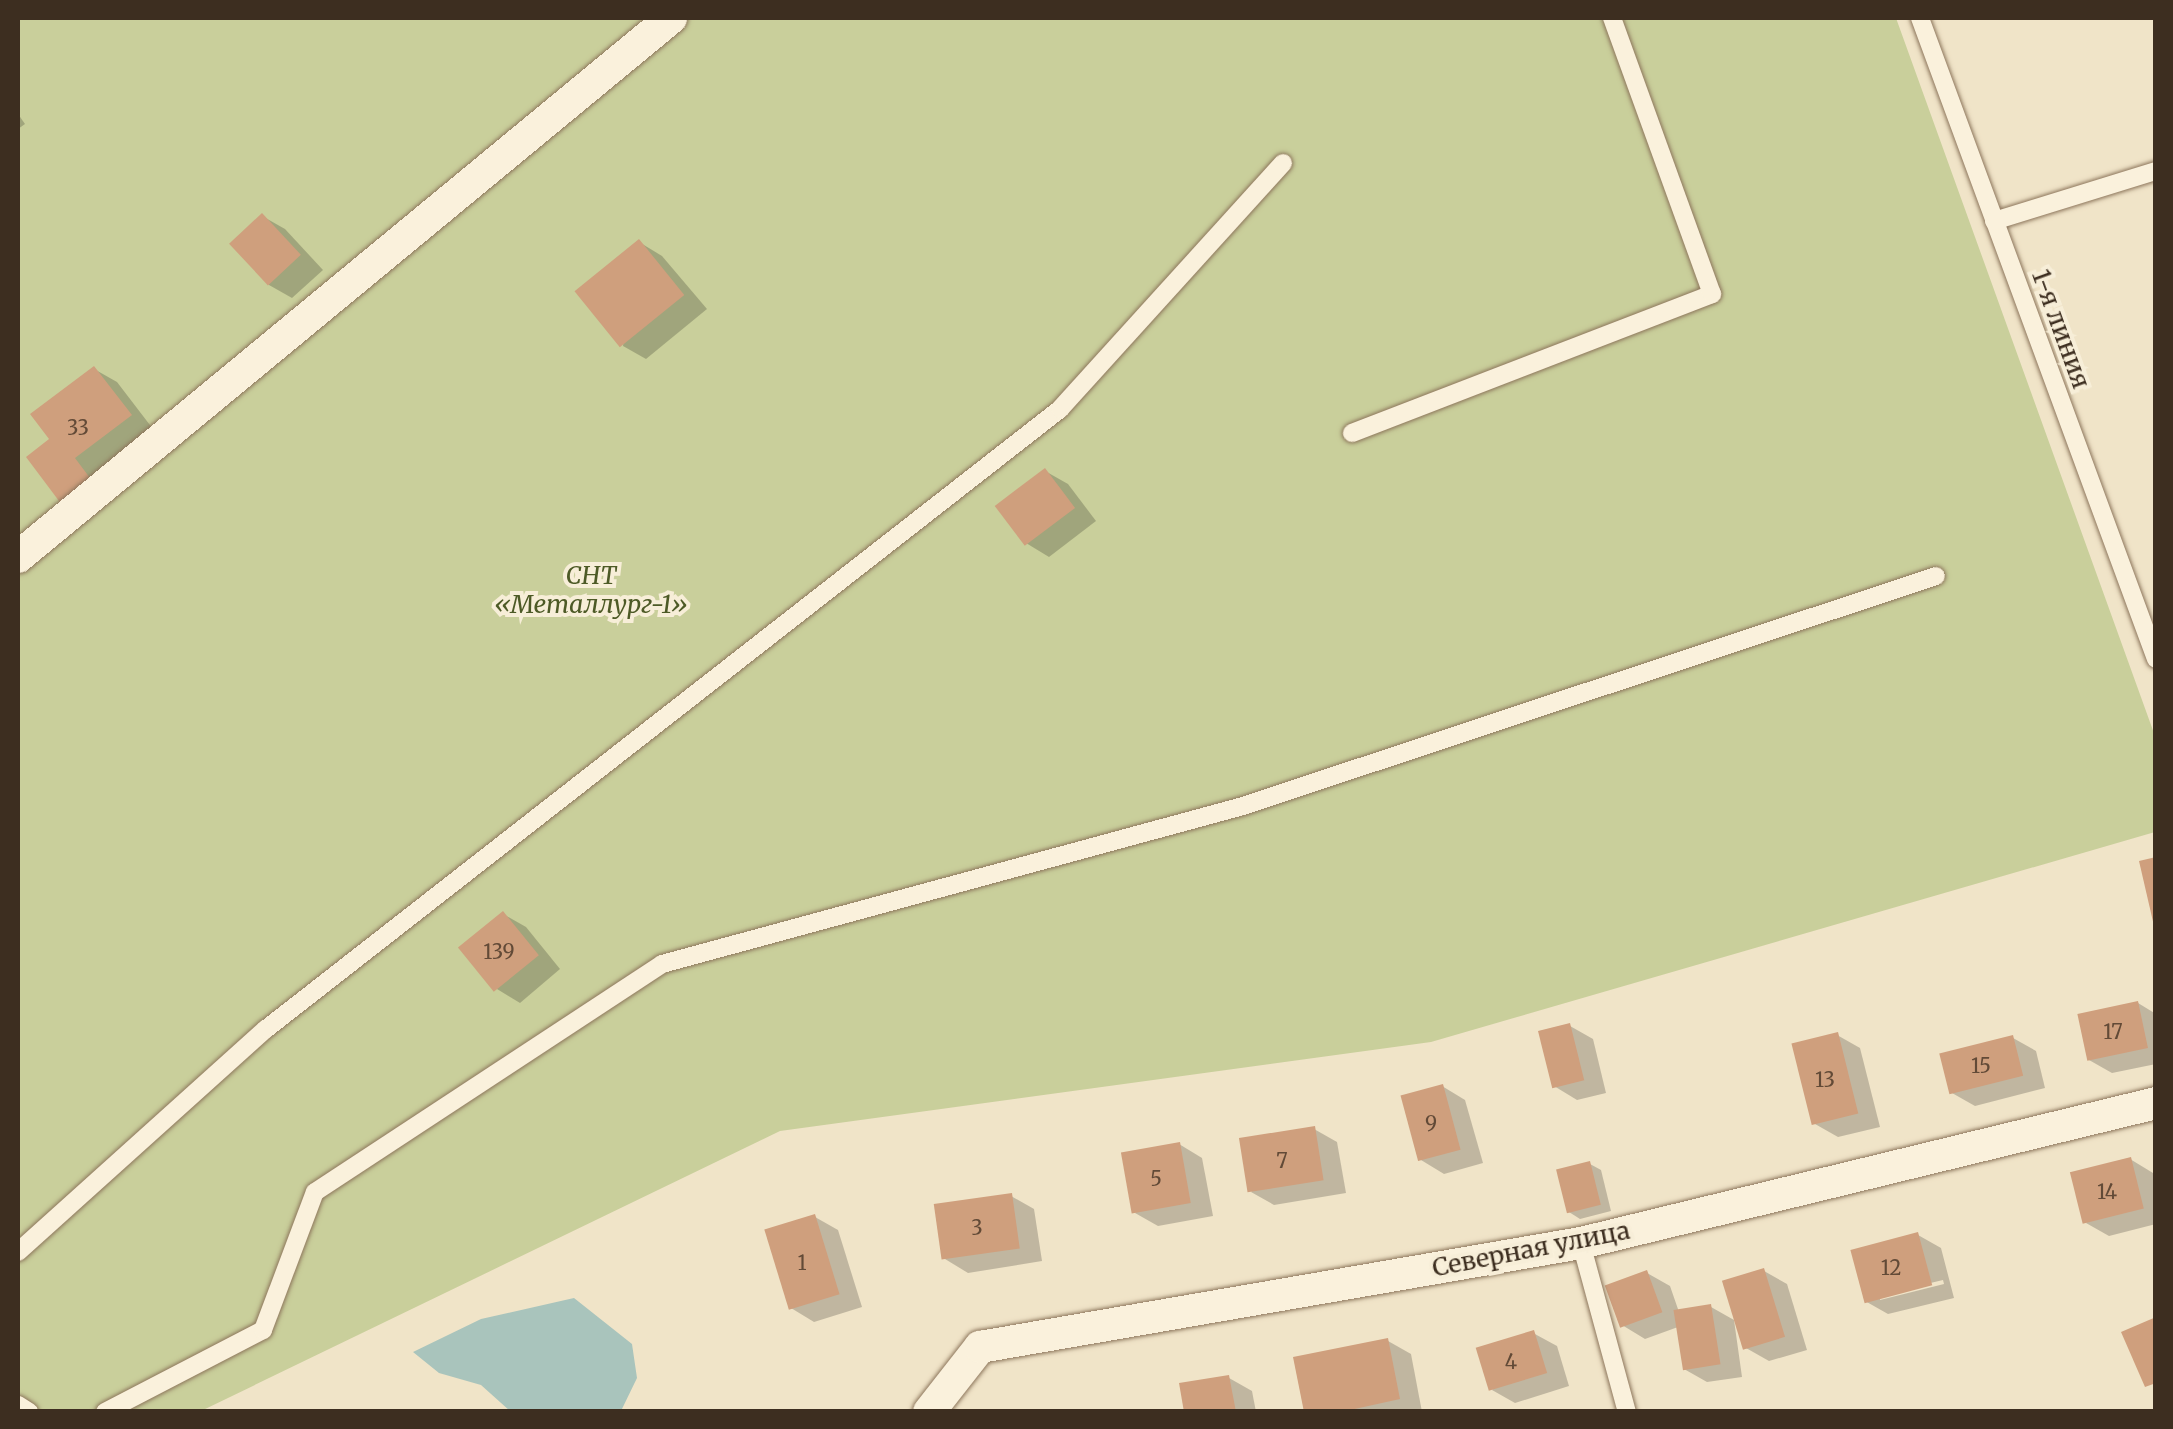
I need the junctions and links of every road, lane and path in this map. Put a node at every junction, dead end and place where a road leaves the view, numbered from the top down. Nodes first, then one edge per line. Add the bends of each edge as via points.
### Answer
1 (671, 18) edge
2 (1612, 18) edge
3 (1920, 18) edge
4 (1283, 163) dead end
5 (2156, 170) edge
6 (1994, 221) junction
7 (1352, 434) dead end
8 (18, 557) edge
9 (1936, 576) dead end
10 (2156, 658) edge
11 (2156, 1104) edge
12 (1581, 1243) junction
13 (18, 1252) edge
14 (18, 1405) edge
15 (29, 1412) edge
16 (104, 1412) edge
17 (930, 1412) edge
18 (1627, 1412) edge

1 - 8 street
2 - 7 lane via 1712,294
3 - 6 lane, 1-я линия
4 - 13 lane via 1060,410 266,1029
5 - 6 lane
6 - 10 lane, 1-я линия
9 - 16 lane via 1243,806 662,964 315,1192 263,1330
11 - 12 street, Северная улица
12 - 17 street, Северная улица via 980,1348
12 - 18 lane
14 - 15 lane

